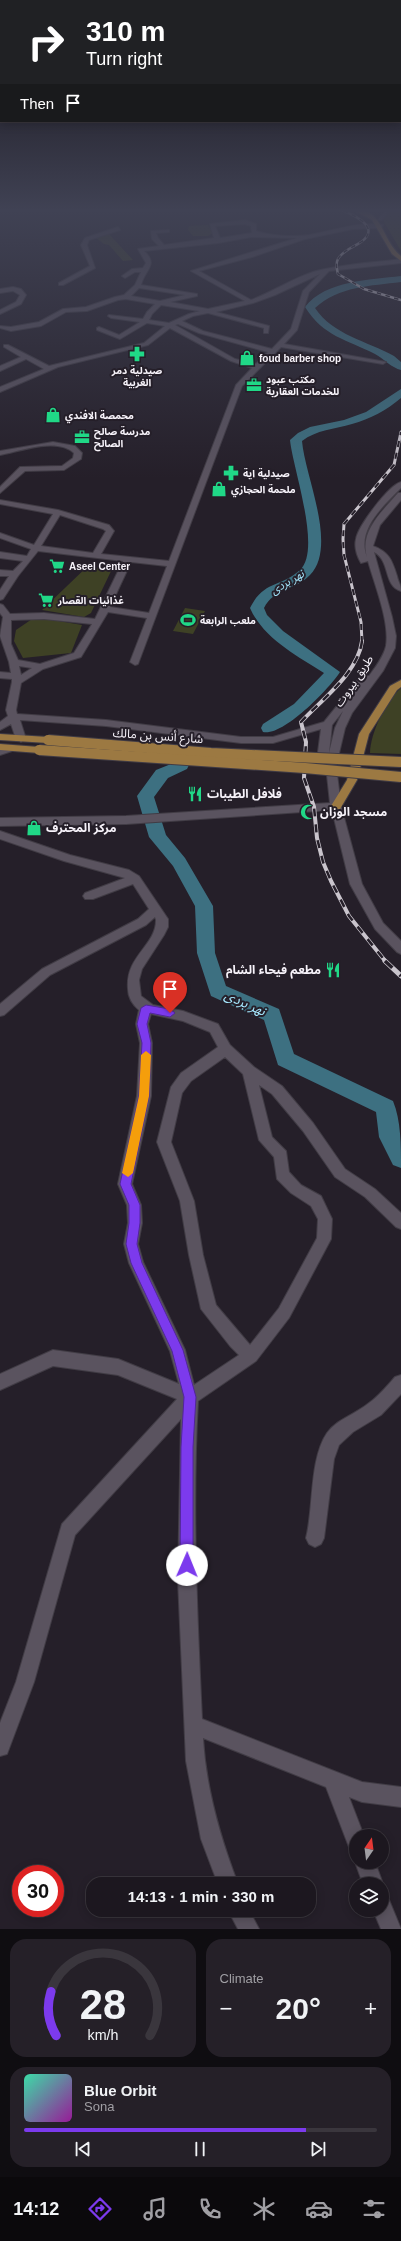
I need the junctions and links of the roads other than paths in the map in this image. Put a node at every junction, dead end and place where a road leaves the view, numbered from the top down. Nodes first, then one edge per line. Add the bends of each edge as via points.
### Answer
1 (22, 298) edge
2 (116, 298) edge
3 (132, 298) edge
4 (181, 298) edge
5 (244, 298) edge
6 (262, 298) edge
7 (303, 298) edge
8 (251, 302) junction
9 (159, 303) junction
10 (0, 312) edge
11 (205, 312) junction
12 (191, 315) junction
13 (111, 316) dead end
14 (206, 319) dead end
15 (145, 322) junction
16 (177, 322) junction
17 (170, 325) junction
18 (2, 327) dead end
19 (242, 328) dead end
20 (99, 330) dead end
21 (266, 332) junction
22 (273, 333) dead end
23 (6, 346) dead end
24 (276, 348) junction
25 (26, 357) junction
26 (383, 362) dead end
27 (257, 367) junction
28 (0, 369) edge
29 (49, 369) junction
30 (0, 390) edge
31 (0, 453) edge
32 (401, 484) edge
33 (0, 491) edge
34 (401, 495) edge
35 (0, 502) edge
36 (58, 512) junction
37 (0, 535) edge
38 (37, 547) junction
39 (368, 547) junction
40 (0, 555) edge
41 (96, 555) junction
42 (29, 559) junction
43 (128, 559) junction
44 (172, 564) junction
45 (0, 573) edge
46 (15, 574) junction
47 (401, 588) edge
48 (0, 597) edge
49 (0, 607) edge
50 (105, 609) junction
51 (152, 616) junction
52 (8, 617) junction
53 (98, 622) junction
54 (3, 639) edge
55 (14, 662) junction
56 (135, 662) dead end
57 (40, 667) junction
58 (0, 675) edge
59 (17, 679) junction
60 (401, 683) edge
61 (14, 717) junction
62 (327, 724) junction
63 (0, 727) edge
64 (0, 737) edge
65 (21, 739) junction
66 (0, 746) edge
67 (11, 748) junction
68 (0, 752) edge
69 (401, 762) edge
70 (331, 766) junction
71 (401, 777) edge
72 (336, 806) junction
73 (0, 822) edge
74 (0, 835) edge
75 (135, 880) junction
76 (89, 896) dead end
77 (156, 909) junction
78 (401, 949) edge
79 (146, 1008) junction
80 (0, 1011) edge
81 (225, 1049) junction
82 (249, 1071) junction
83 (401, 1222) edge
84 (251, 1356) junction
85 (0, 1382) edge
86 (401, 1383) edge
87 (190, 1397) junction
88 (315, 1538) dead end
89 (193, 1725) junction
90 (0, 1747) edge
91 (334, 1782) junction
92 (401, 1797) edge
93 (352, 1829) edge
94 (225, 1877) edge
95 (242, 1917) edge
96 (386, 1917) edge
97 (249, 1929) edge
98 (391, 1929) edge

1 - 10 street via 19,303
2 - 18 street via 87,309 65,310 41,324 11,329
3 - 9 street
4 - 9 street
5 - 8 street
6 - 8 street
7 - 24 street via 294,330 285,335
8 - 11 street
9 - 11 street
9 - 15 street via 149,313
11 - 12 street
11 - 21 street via 267,327
12 - 14 street
12 - 16 street
13 - 15 street
15 - 17 street
15 - 20 street via 120,337
16 - 17 street
16 - 24 street via 201,332
17 - 27 street via 233,360
17 - 29 street via 146,344
19 - 21 street
21 - 22 street
23 - 25 street
24 - 26 street
24 - 27 street
25 - 28 street
25 - 29 street
27 - 44 street via 239,385
29 - 30 street
31 - 33 street via 66,444 74,447 78,453 77,459 64,468 23,469
32 - 62 street via 368,522 359,545 382,625 383,647 367,674
34 - 39 street via 376,524
35 - 36 street
36 - 38 street
36 - 41 street via 100,524 110,531
37 - 38 street via 12,541
38 - 41 street
38 - 42 street
39 - 47 street via 386,557 394,582
39 - 70 street, طريق بيروت via 388,617 390,648 378,671 347,712 340,728
40 - 42 street
41 - 43 street
42 - 46 street
43 - 44 street
43 - 50 street
44 - 51 street
45 - 46 street
46 - 48 street
49 - 52 street
50 - 51 street
50 - 53 street
51 - 56 street
52 - 53 street via 44,616
52 - 54 street
53 - 57 street via 78,655
54 - 55 street
55 - 57 street
55 - 59 street
57 - 59 street
58 - 59 street
59 - 61 street via 11,704
60 - 72 main road via 393,688 364,734 352,780
61 - 62 street via 106,723 241,740 273,740
61 - 63 street
61 - 65 street
62 - 70 street via 323,752
64 - 65 main road, شارع أنس بن مالك
65 - 69 main road, شارع أنس بن مالك, bridge
66 - 67 main road
67 - 68 street
67 - 71 main road, bridge
70 - 72 street, طريق بيروت
72 - 73 street via 138,820
72 - 78 street, طريق بيروت via 356,884 379,926
74 - 75 street via 68,858 118,870
75 - 76 street
75 - 77 street
77 - 79 street via 163,926 133,973 134,996
77 - 80 street via 142,922 46,972
79 - 81 street via 183,1016 214,1028
79 - 87 street via 142,1024 146,1043 144,1096 125,1184 134,1205 135,1223 131,1244 136,1263 177,1350
81 - 82 street
81 - 84 street via 186,1077 176,1091 164,1142 187,1202 209,1309 234,1341
82 - 83 street via 281,1095 308,1127 340,1173 377,1198
82 - 84 street via 266,1140 280,1155 282,1175 296,1189 316,1201 325,1219 324,1240 284,1313
84 - 87 street
85 - 87 street via 53,1358 118,1367
86 - 88 street via 376,1408 342,1430 333,1440 326,1456 322,1508
87 - 89 street via 187,1447 187,1580
87 - 90 street via 68,1530 25,1682
89 - 91 street
89 - 94 street via 195,1761 211,1839
91 - 92 street via 362,1792
91 - 93 street
95 - 97 street
96 - 98 street

